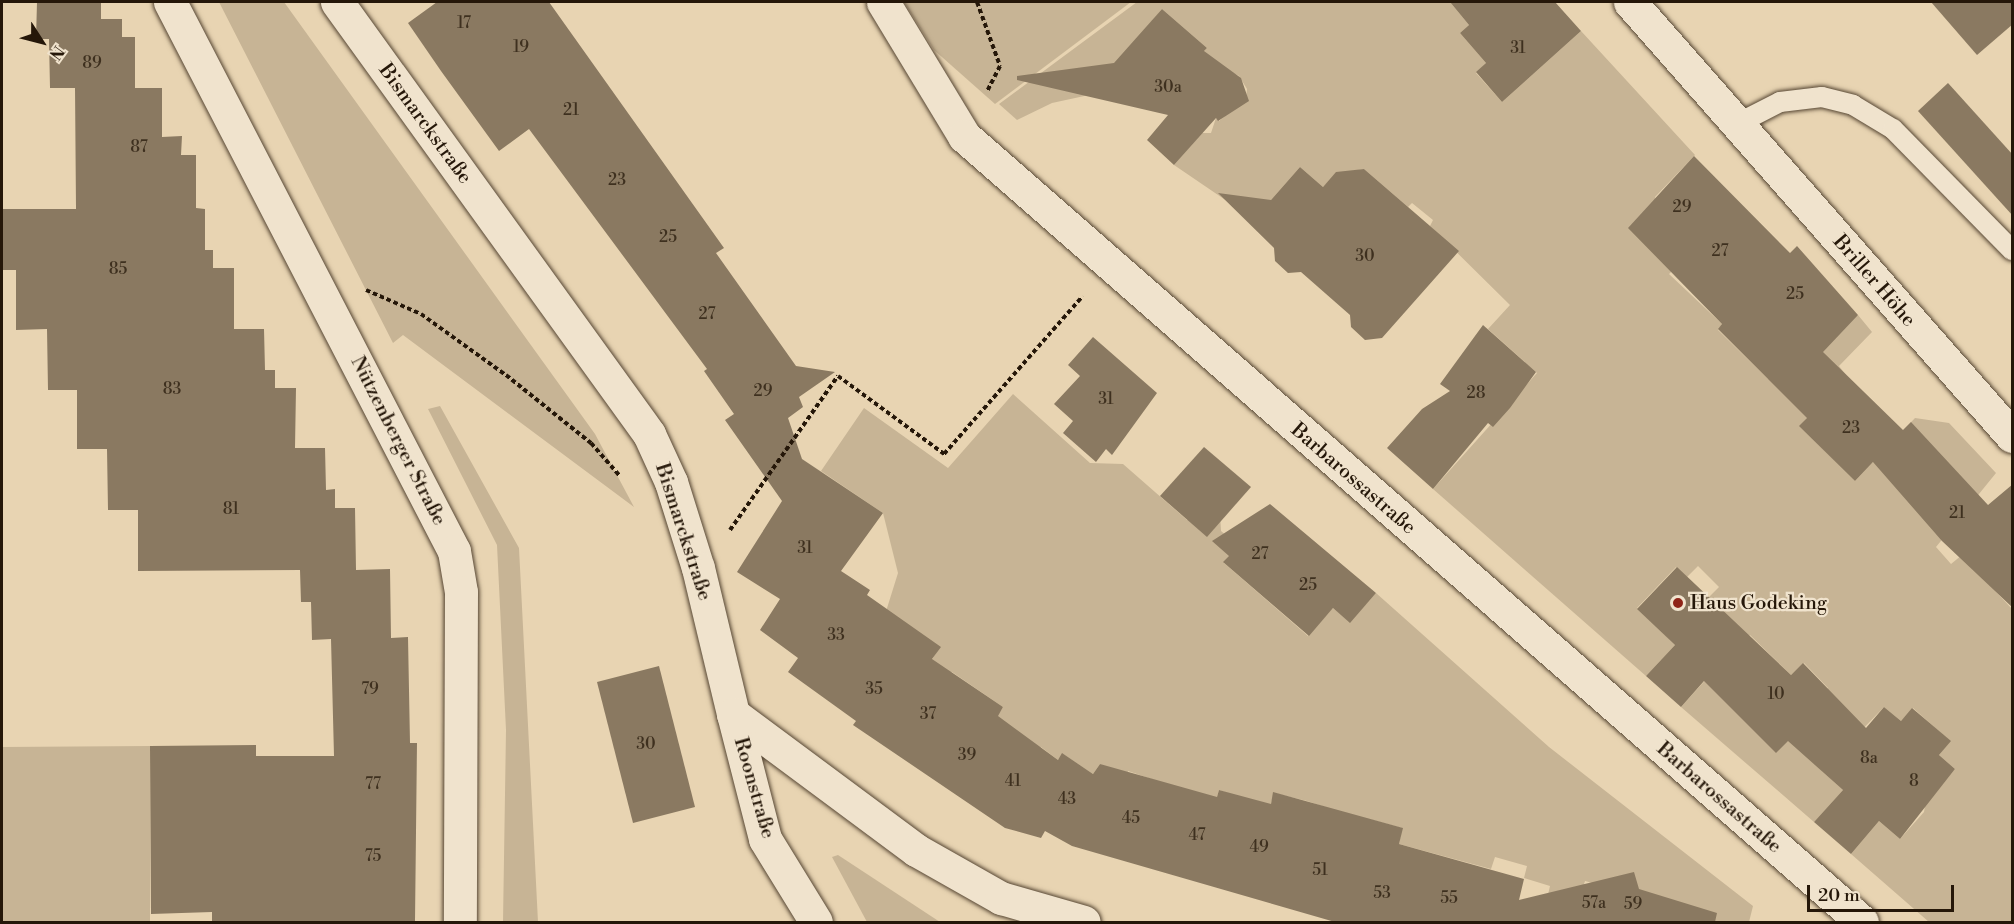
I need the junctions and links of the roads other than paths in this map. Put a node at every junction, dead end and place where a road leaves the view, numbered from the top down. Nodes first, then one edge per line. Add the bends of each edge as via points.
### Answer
1 (170, 2) edge
2 (337, 2) edge
3 (883, 2) edge
4 (1630, 2) edge
5 (1737, 124) junction
6 (2013, 250) edge
7 (2013, 436) edge
8 (733, 714) junction
9 (460, 922) edge
10 (816, 922) edge
11 (1084, 922) edge
12 (1862, 922) edge

1 - 9 street, Nützenberger Straße via 454,551 461,592
2 - 8 street, Bismarckstraße via 649,434 671,482 698,568
3 - 12 street, Barbarossastraße via 964,136
4 - 5 street, Briller Höhe
5 - 6 lane via 1780,102 1822,97 1853,105 1893,129
5 - 7 street, Briller Höhe
8 - 10 street, Roonstraße via 765,839
8 - 11 street via 916,850 1001,898

